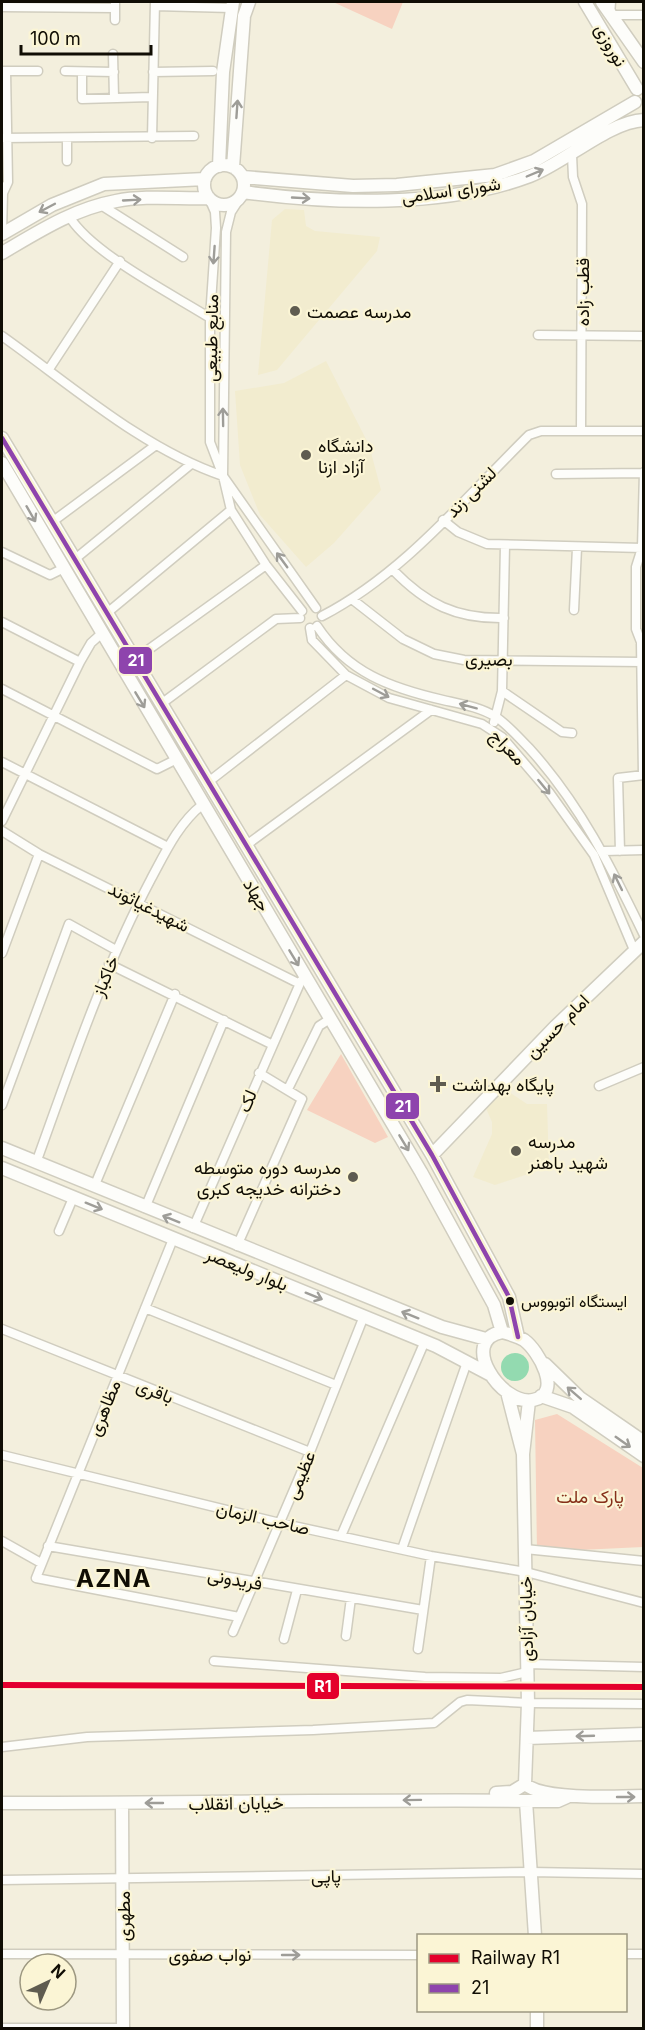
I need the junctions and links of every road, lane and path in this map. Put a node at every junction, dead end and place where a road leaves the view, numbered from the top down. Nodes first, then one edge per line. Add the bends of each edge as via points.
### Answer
1 (249, 2) edge
2 (585, 2) edge
3 (602, 2) edge
4 (611, 2) edge
5 (155, 4) edge
6 (7, 5) edge
7 (84, 5) edge
8 (115, 5) edge
9 (232, 5) edge
10 (610, 15) junction
11 (644, 15) edge
12 (115, 20) dead end
13 (113, 54) dead end
14 (644, 62) edge
15 (4, 71) edge
16 (38, 71) dead end
17 (64, 71) dead end
18 (213, 71) dead end
19 (82, 72) junction
20 (114, 72) junction
21 (153, 72) junction
22 (640, 85) edge
23 (4, 91) edge
24 (114, 98) junction
25 (152, 98) junction
26 (635, 102) junction
27 (644, 118) edge
28 (194, 136) dead end
29 (4, 138) edge
30 (67, 138) junction
31 (152, 138) junction
32 (572, 155) junction
33 (68, 161) dead end
34 (219, 166) junction
35 (233, 167) junction
36 (243, 177) junction
37 (205, 179) junction
38 (241, 195) junction
39 (209, 198) junction
40 (101, 205) junction
41 (69, 216) junction
42 (2, 233) edge
43 (2, 253) edge
44 (183, 257) dead end
45 (120, 261) junction
46 (210, 318) junction
47 (538, 335) dead end
48 (582, 335) junction
49 (2, 336) edge
50 (644, 336) edge
51 (49, 369) junction
52 (581, 431) junction
53 (644, 431) edge
54 (2, 438) edge
55 (156, 445) junction
56 (2, 463) edge
57 (190, 465) junction
58 (644, 473) edge
59 (556, 474) dead end
60 (223, 476) junction
61 (231, 510) junction
62 (443, 520) junction
63 (52, 522) junction
64 (505, 545) junction
65 (577, 548) junction
66 (642, 548) edge
67 (2, 552) edge
68 (75, 559) junction
69 (266, 565) junction
70 (640, 567) edge
71 (62, 569) junction
72 (393, 570) junction
73 (353, 600) junction
74 (316, 608) junction
75 (574, 610) dead end
76 (107, 613) junction
77 (301, 614) junction
78 (322, 616) junction
79 (504, 618) junction
80 (2, 622) edge
81 (313, 627) junction
82 (100, 634) junction
83 (642, 642) edge
84 (134, 660) junction
85 (502, 660) junction
86 (80, 662) junction
87 (642, 662) edge
88 (346, 675) junction
89 (2, 689) edge
90 (502, 691) junction
91 (161, 704) junction
92 (431, 710) junction
93 (55, 716) junction
94 (496, 717) junction
95 (492, 728) junction
96 (573, 734) dead end
97 (176, 760) junction
98 (2, 762) edge
99 (24, 773) junction
100 (643, 775) edge
101 (207, 783) junction
102 (202, 805) junction
103 (2, 821) edge
104 (2, 831) edge
105 (245, 846) junction
106 (168, 847) junction
107 (621, 850) junction
108 (644, 850) edge
109 (604, 851) junction
110 (39, 854) junction
111 (139, 902) junction
112 (291, 921) junction
113 (277, 929) junction
114 (644, 935) edge
115 (639, 946) edge
116 (116, 950) junction
117 (2, 953) edge
118 (109, 964) junction
119 (302, 980) junction
120 (175, 994) junction
121 (330, 1019) junction
122 (224, 1020) junction
123 (272, 1044) junction
124 (372, 1056) junction
125 (357, 1063) junction
126 (644, 1067) edge
127 (259, 1073) junction
128 (599, 1086) dead end
129 (288, 1089) junction
130 (2, 1105) edge
131 (2, 1149) edge
132 (432, 1155) junction
133 (36, 1163) junction
134 (2, 1168) edge
135 (80, 1181) junction
136 (94, 1187) junction
137 (73, 1198) junction
138 (146, 1208) junction
139 (194, 1228) junction
140 (59, 1231) dead end
141 (173, 1239) junction
142 (237, 1246) junction
143 (509, 1297) junction
144 (494, 1305) junction
145 (145, 1308) junction
146 (364, 1317) junction
147 (442, 1327) junction
148 (2, 1329) edge
149 (502, 1332) junction
150 (518, 1337) junction
151 (486, 1339) junction
152 (431, 1344) junction
153 (542, 1361) junction
154 (468, 1362) junction
155 (491, 1375) junction
156 (117, 1377) junction
157 (336, 1385) junction
158 (507, 1392) junction
159 (535, 1399) junction
160 (606, 1424) junction
161 (644, 1442) edge
162 (310, 1452) junction
163 (523, 1454) junction
164 (2, 1455) edge
165 (644, 1456) edge
166 (77, 1475) junction
167 (280, 1523) junction
168 (341, 1536) junction
169 (2, 1541) edge
170 (48, 1546) junction
171 (525, 1549) junction
172 (402, 1550) junction
173 (430, 1556) junction
174 (644, 1561) edge
175 (41, 1563) junction
176 (526, 1572) junction
177 (254, 1583) junction
178 (297, 1590) junction
179 (351, 1598) junction
180 (644, 1603) edge
181 (423, 1610) junction
182 (239, 1617) junction
183 (233, 1632) dead end
184 (346, 1636) dead end
185 (284, 1639) dead end
186 (418, 1649) dead end
187 (214, 1661) dead end
188 (644, 1667) edge
189 (527, 1668) junction
190 (528, 1703) junction
191 (644, 1704) edge
192 (644, 1734) edge
193 (527, 1738) junction
194 (2, 1748) edge
195 (525, 1784) junction
196 (644, 1796) edge
197 (567, 1797) junction
198 (470, 1799) junction
199 (526, 1801) junction
200 (2, 1803) edge
201 (122, 1803) junction
202 (530, 1872) junction
203 (644, 1874) edge
204 (122, 1879) junction
205 (2, 1880) edge
206 (535, 1934) edge
207 (2, 1954) edge
208 (123, 1954) junction
209 (627, 1954) edge
210 (644, 1954) edge
211 (417, 1955) edge
212 (537, 2012) edge
213 (2, 2028) edge
214 (124, 2028) edge
215 (537, 2028) edge

35 -> 1 main road via 244,16
2 - 22 main road, نوروزی
3 - 10 main road, نوروزی
4 - 10 street
5 - 9 street
5 - 21 street
6 - 7 street
7 - 8 street
8 - 12 street
9 - 34 main road via 223,72
10 - 11 street
10 - 14 main road, نوروزی
13 - 20 street
15 - 16 street
15 - 23 street
17 - 19 street
18 - 21 street
19 - 20 street
19 - 24 street via 82,99
20 - 24 street
21 - 25 street
22 - 26 main road
23 - 29 street
24 - 25 street
25 - 31 street
26 - 27 main road
26 - 36 main road, شورای اسلامی via 534,161 495,175 352,186
27 - 32 main road, شورای اسلامی via 612,128
28 - 31 street
29 - 30 street
29 - 42 street via 8,182 3,193
30 - 31 street
30 - 33 street
38 -> 32 main road, شورای اسلامی via 347,200 466,192 531,175
32 - 48 street, قطب زاده via 582,204
34 - 35 main road
34 - 37 main road
35 - 36 main road
36 - 38 main road
37 - 39 main road
37 -> 42 main road via 104,184 52,205
38 - 39 main road via 234,203 221,205
60 -> 38 street, منابع طبیعی via 226,232
40 -> 39 main road via 124,200
39 -> 46 street, منابع طبیعی via 216,228
40 - 41 main road
40 - 44 street
41 - 43 main road
41 - 45 street via 76,228
45 - 46 street
45 - 51 street
46 - 60 street, منابع طبیعی via 210,442
47 - 48 street
48 - 50 street
48 - 52 street, قطب زاده
49 - 51 street
51 - 55 street
52 - 53 street, لشنی زند
52 - 62 street, لشنی زند via 541,431 529,435
54 - 63 main road, جهاد
55 - 57 street
55 - 63 street
56 -> 71 main road, جهاد
57 - 60 street
57 - 68 street
58 - 59 street
58 - 66 street
60 - 61 street, منابع طبیعی
74 -> 60 street, منابع طبیعی
61 - 69 street, منابع طبیعی
61 - 76 street
62 - 64 street via 475,540
62 - 72 street, لشنی زند
63 - 68 main road, جهاد
64 - 65 street
64 - 79 street
65 - 66 street
65 - 75 street
66 - 70 street
67 - 71 street via 50,575
68 - 76 main road, جهاد
69 - 77 street, منابع طبیعی
69 - 84 street
70 - 83 street via 636,630
71 - 82 main road, جهاد
72 - 73 street, لشنی زند
72 - 79 street via 409,586 449,611 478,619
73 - 78 street, لشنی زند
73 - 85 street, بصیری via 403,639 434,654 464,660
74 - 77 street
74 - 78 street
76 - 84 main road, جهاد
77 - 81 street via 304,626
77 - 91 street via 276,619
78 - 81 street
79 - 85 street
80 - 86 street
81 - 88 street, معراج via 312,640
94 -> 81 street, معراج via 411,693 373,677 346,661
82 - 86 street
82 -> 97 main road, جهاد
83 - 87 street
84 - 91 main road, جهاد
85 - 87 street, بصیری
85 - 90 street
86 - 93 street
87 - 100 street
88 -> 92 street, معراج via 389,698
88 - 101 street
89 - 93 street
90 - 94 street
90 - 96 street via 562,732
91 - 101 main road, جهاد
92 - 95 street, معراج
92 - 105 street
93 - 97 street via 158,769
93 - 99 street
94 - 95 street
94 - 109 street, معراج via 540,761
95 -> 115 street, معراج via 549,792 594,855
97 - 102 main road, جهاد
98 - 99 street
99 - 103 street
99 - 106 street
100 - 107 street via 618,778
101 - 105 main road, جهاد
102 - 106 street, خاکباز via 192,812
102 - 113 main road, جهاد
104 - 110 street, شهید‌غیاثوند
105 - 112 main road, جهاد
106 - 111 street, خاکباز
107 - 108 street
107 - 109 street
114 -> 109 street, معراج
110 - 111 street, شهید‌غیاثوند
110 - 117 street
111 - 116 street, خاکباز
111 - 119 street, شهید‌غیاثوند
112 - 113 main road
112 - 124 main road, جهاد
113 -> 119 main road, جهاد
115 - 132 main road, امام حسین
116 - 118 street, خاکباز
116 - 130 street via 69,924
118 - 120 street
118 - 133 street, خاکباز
119 - 121 main road, جهاد
119 - 123 street, لک
120 - 122 street
120 - 136 street
121 - 125 main road, جهاد
121 - 129 street via 319,1026
122 - 123 street
122 - 138 street
123 - 127 street, لک
124 - 125 main road
124 - 132 main road, جهاد
125 -> 144 main road, جهاد
126 - 128 street
127 - 129 street
127 - 139 street, لک
129 - 142 street via 302,1099
131 - 133 main road, بلوار ولیعصر
132 - 143 main road, جهاد
133 - 135 main road, بلوار ولیعصر
134 - 137 main road, بلوار ولیعصر
135 - 136 main road, بلوار ولیعصر
135 - 137 main road
136 - 138 main road, بلوار ولیعصر
137 - 140 street
137 -> 141 main road, بلوار ولیعصر
139 -> 138 main road, بلوار ولیعصر
139 - 142 main road, بلوار ولیعصر
141 - 145 street, مظاهری
141 -> 146 main road, بلوار ولیعصر
147 -> 142 main road, بلوار ولیعصر
143 - 144 main road
143 - 150 main road, جهاد
144 - 149 main road, جهاد
145 - 156 street, مظاهری
145 - 157 street
146 - 152 main road, بلوار ولیعصر
146 - 157 street, عظیمی
147 - 151 main road, بلوار ولیعصر
147 - 152 main road
148 - 156 street, باقری
149 - 150 main road
149 - 151 main road
150 - 153 main road
151 - 155 main road via 484,1359
152 - 154 main road, بلوار ولیعصر
152 - 168 street
153 - 159 main road via 548,1384
160 -> 153 main road
154 - 155 main road, بلوار ولیعصر
154 - 172 street
155 - 158 main road
156 - 162 street, باقری
156 - 166 street, مظاهری
157 - 162 street, عظیمی
158 - 159 main road
158 - 163 main road
159 - 160 main road via 573,1407
159 - 163 main road
160 - 161 main road
160 -> 165 main road
162 - 167 street, عظیمی
163 - 171 main road, خیابان آزادی
164 - 166 street, صاحب الزمان
166 - 167 street, صاحب الزمان
166 - 170 street, مظاهری
167 - 168 street, صاحب الزمان
167 - 177 street, عظیمی
168 - 172 street, صاحب الزمان
169 - 175 street
170 - 175 street, مظاهری
170 - 177 street, فریدونی
171 - 174 street
171 - 176 main road, خیابان آزادی
172 - 173 street, صاحب الزمان
173 - 176 street, صاحب الزمان
173 - 181 street
175 - 182 street, مظاهری via 36,1578
176 - 180 street, صاحب الزمان
176 - 189 main road, خیابان آزادی
177 - 178 street, فریدونی
177 - 182 street, عظیمی
178 - 179 street, فریدونی
178 - 185 street
179 - 181 street, فریدونی
179 - 184 street
181 - 186 street
182 - 183 street, عظیمی
187 - 189 street via 425,1677 501,1678
188 - 189 street
189 - 190 main road, خیابان آزادی
190 - 191 street
190 - 193 main road, خیابان آزادی
190 - 194 street via 467,1700 434,1723 87,1737
192 -> 193 main road
193 - 195 main road, خیابان آزادی
195 - 197 main road, خیابان انقلاب via 534,1790
195 - 198 main road, خیابان انقلاب via 512,1792
197 -> 196 main road, خیابان انقلاب
197 - 199 main road, خیابان انقلاب via 558,1801
198 - 199 main road, خیابان انقلاب
198 -> 201 main road, خیابان انقلاب
199 - 202 main road
200 - 201 main road, خیابان انقلاب
201 - 204 main road, مطهری
202 - 203 street, پاپی
202 - 204 street, پاپی
202 - 206 main road
204 - 205 street, پاپی
204 - 208 main road, مطهری
207 - 208 street, نواب صفوی
208 -> 211 street, نواب صفوی
208 - 214 main road, مطهری
209 - 210 street
212 - 215 main road
213 - 214 street

